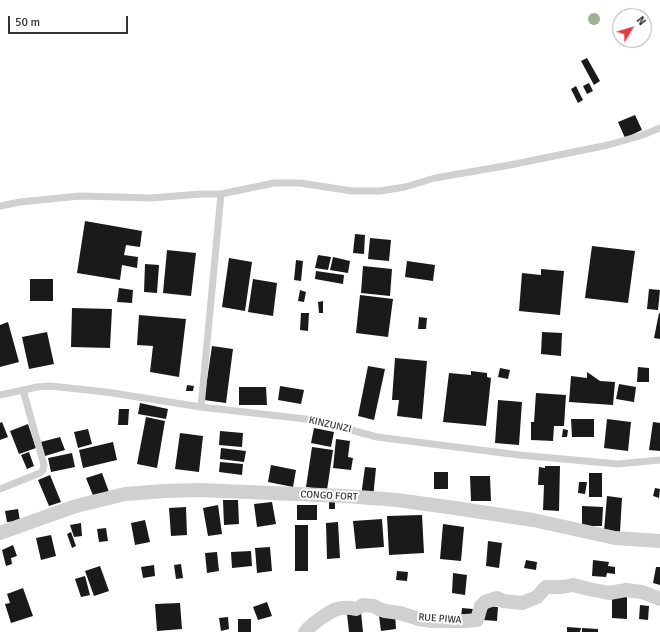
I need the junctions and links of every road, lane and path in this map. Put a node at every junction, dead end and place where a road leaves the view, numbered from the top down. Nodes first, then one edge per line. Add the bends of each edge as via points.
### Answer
1 (660, 128) edge
2 (221, 194) junction
3 (0, 206) edge
4 (23, 390) junction
5 (0, 395) edge
6 (201, 406) junction
7 (660, 460) edge
8 (0, 489) edge
9 (0, 533) edge
10 (660, 542) edge
11 (660, 599) edge
12 (305, 632) edge

1 - 2 lane via 608,145 380,191 352,191 274,182
2 - 3 lane via 151,198 80,196
2 - 6 lane
4 - 5 lane, KINZUNZI
4 - 6 lane, KINZUNZI via 50,386
4 - 8 lane via 44,465 43,470
6 - 7 lane, KINZUNZI via 314,420 377,437 519,455 618,464
9 - 10 street, CONGO FORT via 76,506 125,494 199,490 397,500 533,520 615,538
11 - 12 street, RUE PIWA via 634,590 609,593 573,585 546,587 537,597 522,603 497,598 485,602 481,606 477,620 466,621 419,619 362,604 356,609 330,611

